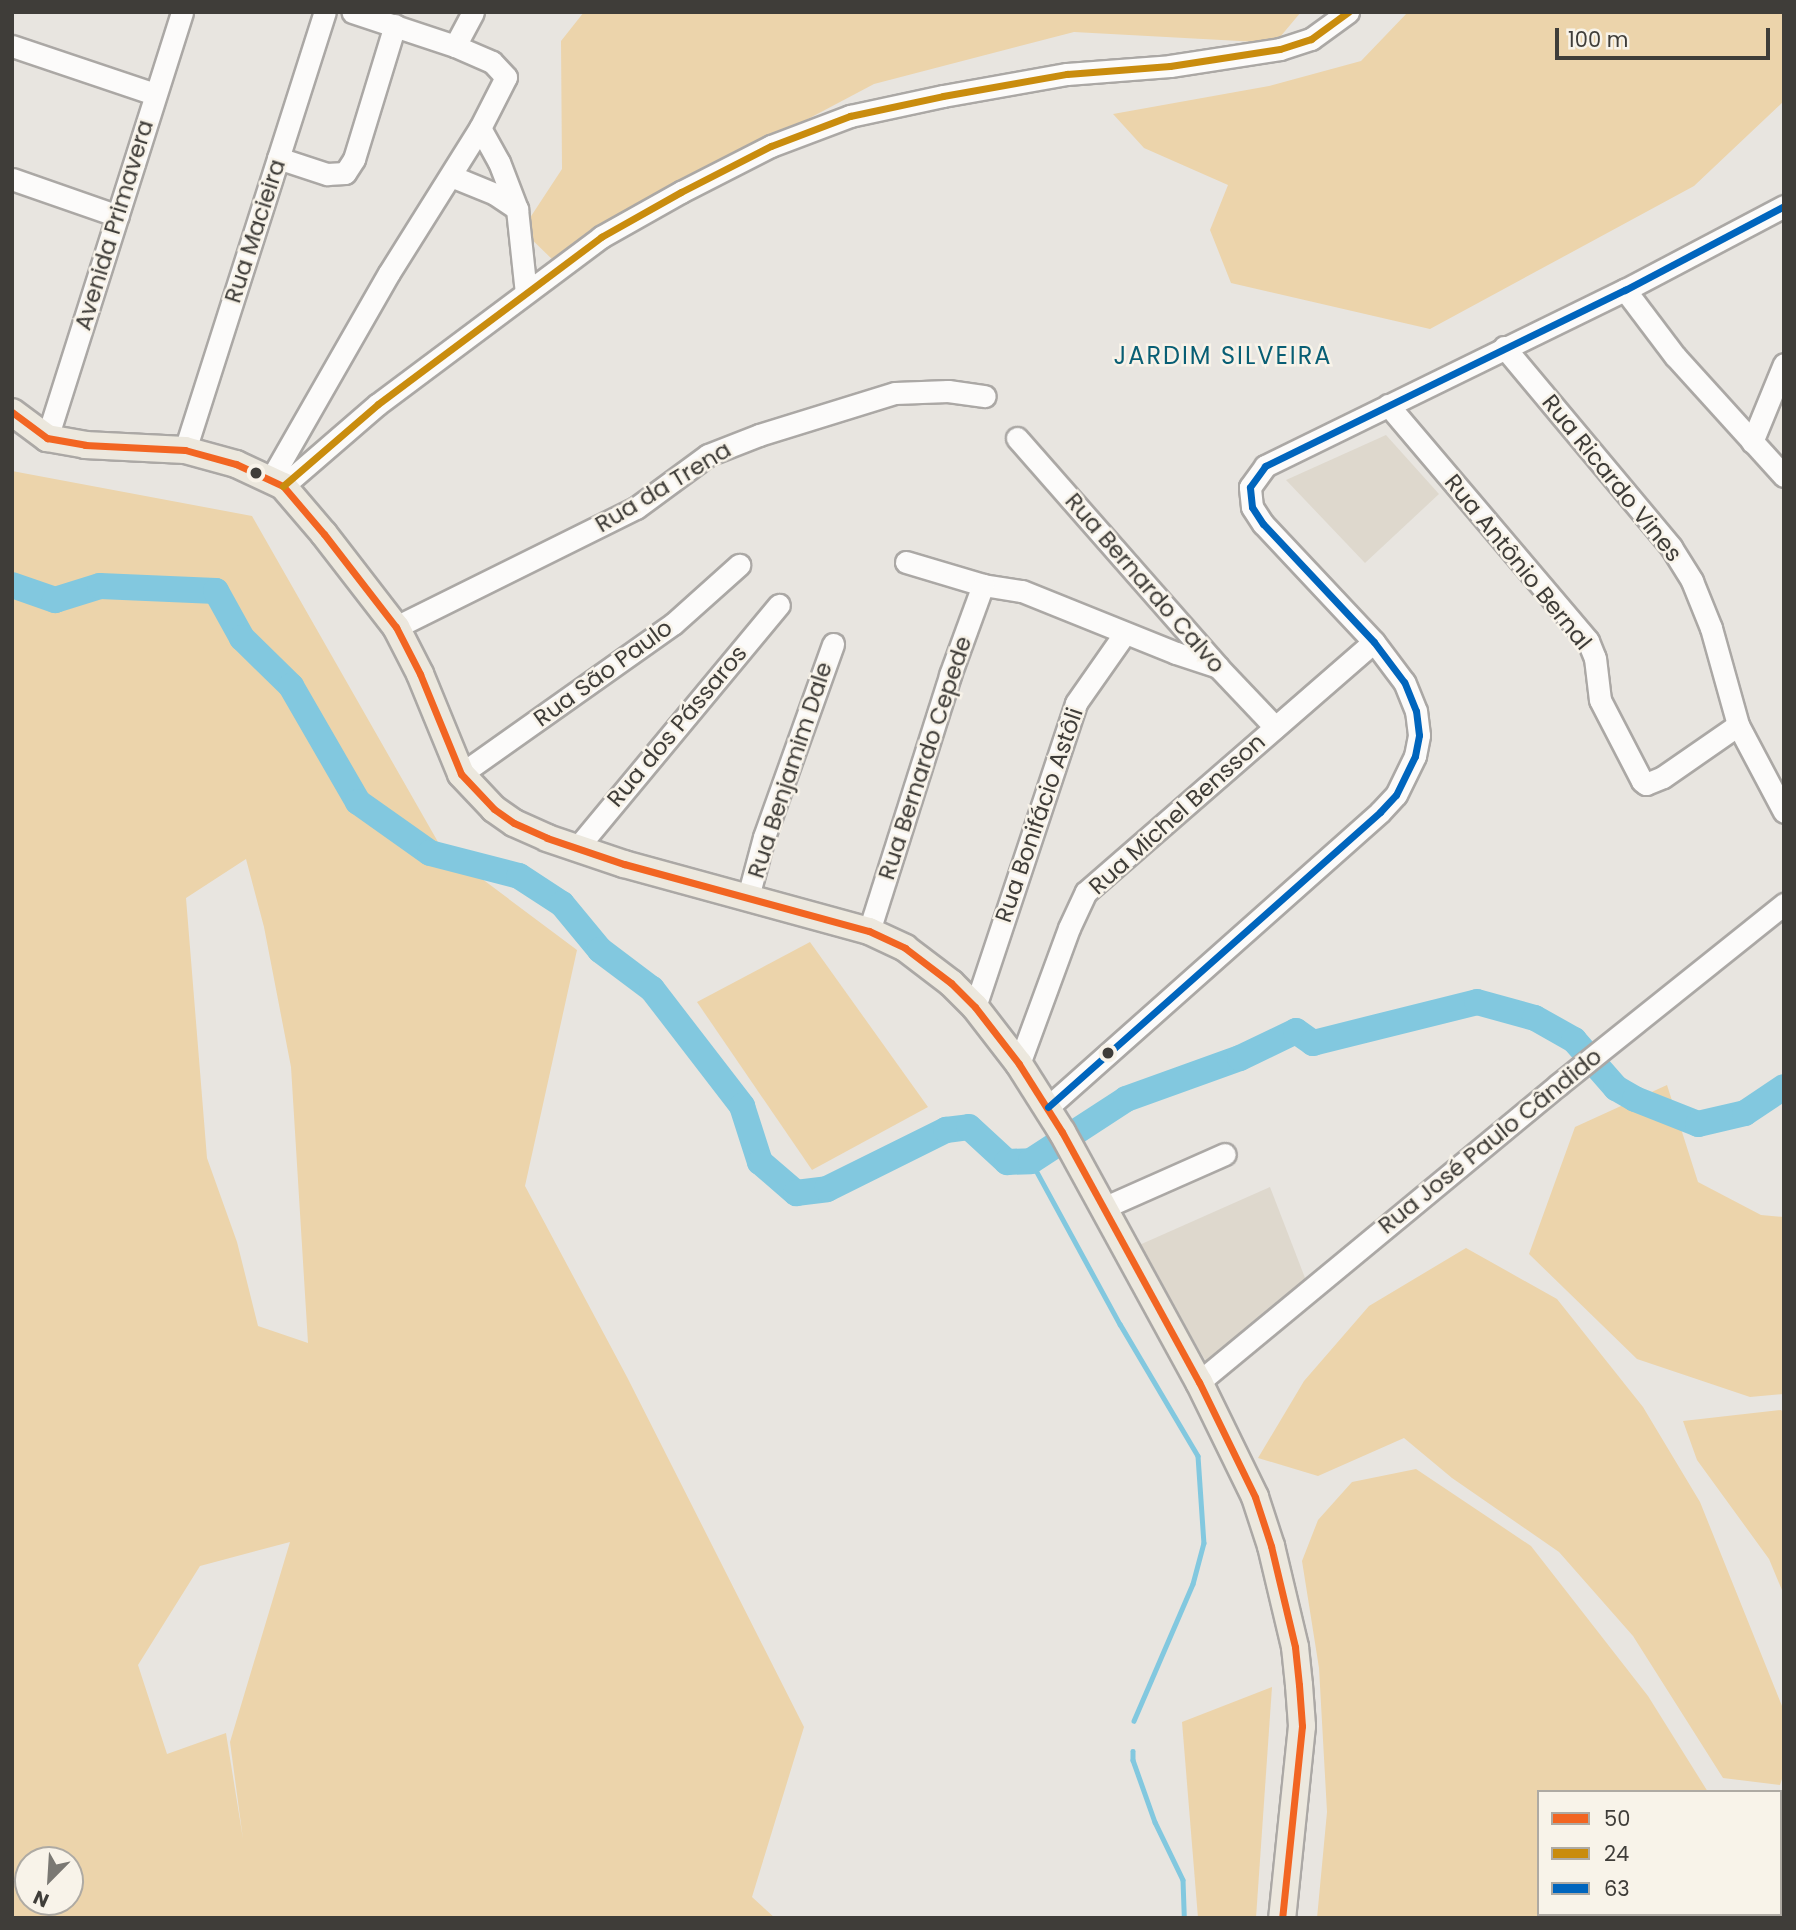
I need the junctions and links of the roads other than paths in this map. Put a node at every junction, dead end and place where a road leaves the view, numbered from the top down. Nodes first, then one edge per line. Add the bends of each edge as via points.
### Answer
1 (182, 12) edge
2 (325, 12) edge
3 (352, 12) edge
4 (472, 12) edge
5 (1348, 12) edge
6 (395, 25) junction
7 (12, 46) edge
8 (455, 46) junction
9 (155, 94) junction
10 (480, 128) junction
11 (278, 158) junction
12 (451, 176) junction
13 (12, 179) edge
14 (1784, 206) edge
15 (517, 209) junction
16 (118, 216) junction
17 (1625, 290) junction
18 (526, 293) junction
19 (1504, 347) junction
20 (1784, 364) edge
21 (985, 396) dead end
22 (1388, 405) junction
23 (12, 412) edge
24 (47, 438) junction
25 (1017, 438) dead end
26 (1752, 442) junction
27 (186, 450) junction
28 (1784, 476) edge
29 (277, 482) junction
30 (906, 562) dead end
31 (739, 565) dead end
32 (983, 585) junction
33 (779, 605) dead end
34 (396, 627) junction
35 (1125, 633) junction
36 (1374, 642) junction
37 (833, 644) dead end
38 (1218, 667) junction
39 (1738, 725) junction
40 (1275, 726) junction
41 (461, 774) junction
42 (1784, 812) edge
43 (577, 848) junction
44 (748, 897) junction
45 (1784, 904) edge
46 (869, 931) junction
47 (975, 1007) junction
48 (1019, 1064) junction
49 (1048, 1107) junction
50 (1225, 1154) dead end
51 (1103, 1208) junction
52 (1199, 1382) junction
53 (1282, 1918) edge

1 - 9 street, Avenida Primavera
2 - 11 street, Rua Macieira
3 - 6 street
4 - 8 street
5 - 18 street via 1311,39 1280,49 1170,66 1067,74 828,123 771,146 601,237
6 - 8 street
6 - 11 street via 354,159 345,173 327,174
7 - 9 street
8 - 10 street via 492,62 506,77
9 - 16 street, Avenida Primavera
10 - 12 street
10 - 15 street
11 - 27 street, Rua Macieira
12 - 15 street via 495,194
12 - 29 street via 389,273
13 - 16 street
14 - 17 street
15 - 18 street
16 - 24 street, Avenida Primavera
17 - 19 street
17 - 26 street via 1675,356
18 - 29 street
19 - 22 street
19 - 39 street, Rua Ricardo Vines via 1671,547 1692,581 1711,628
20 - 26 street
21 - 34 street, Rua da Trena via 948,391 895,393 708,455 636,508
22 - 36 street via 1265,466 1251,487 1252,507 1263,524
22 - 39 street, Rua Antônio Bernal via 1588,641 1600,699 1642,781 1663,777
23 - 24 main road
24 - 27 main road via 85,445
25 - 38 street, Rua Bernardo Calvo
26 - 28 street
27 - 29 main road
29 - 34 main road
30 - 32 street
31 - 41 street, Rua São Paulo via 673,624
32 - 35 street via 1022,590
32 - 46 street, Rua Bernardo Cepede
33 - 43 street, Rua dos Pássaros
34 - 41 main road
35 - 38 street
35 - 47 street, Rua Bonifácio Astôli via 1076,703
36 - 40 street, Rua Michel Bensson
36 - 49 street via 1404,682 1416,711 1419,735 1415,756 1396,795
37 - 44 street, Rua Benjamim Dale via 764,837
38 - 40 street, Rua Bernardo Calvo
39 - 42 street, Rua Ricardo Vines
40 - 48 street, Rua Michel Bensson via 1086,892
41 - 43 main road via 494,809 514,822
43 - 44 main road
44 - 46 main road
45 - 52 street, Rua José Paulo Cândido via 1558,1084
46 - 47 main road via 905,948
47 - 48 main road
48 - 49 main road
49 - 51 main road
50 - 51 street
51 - 52 main road
52 - 53 main road via 1255,1497 1295,1647 1302,1726

